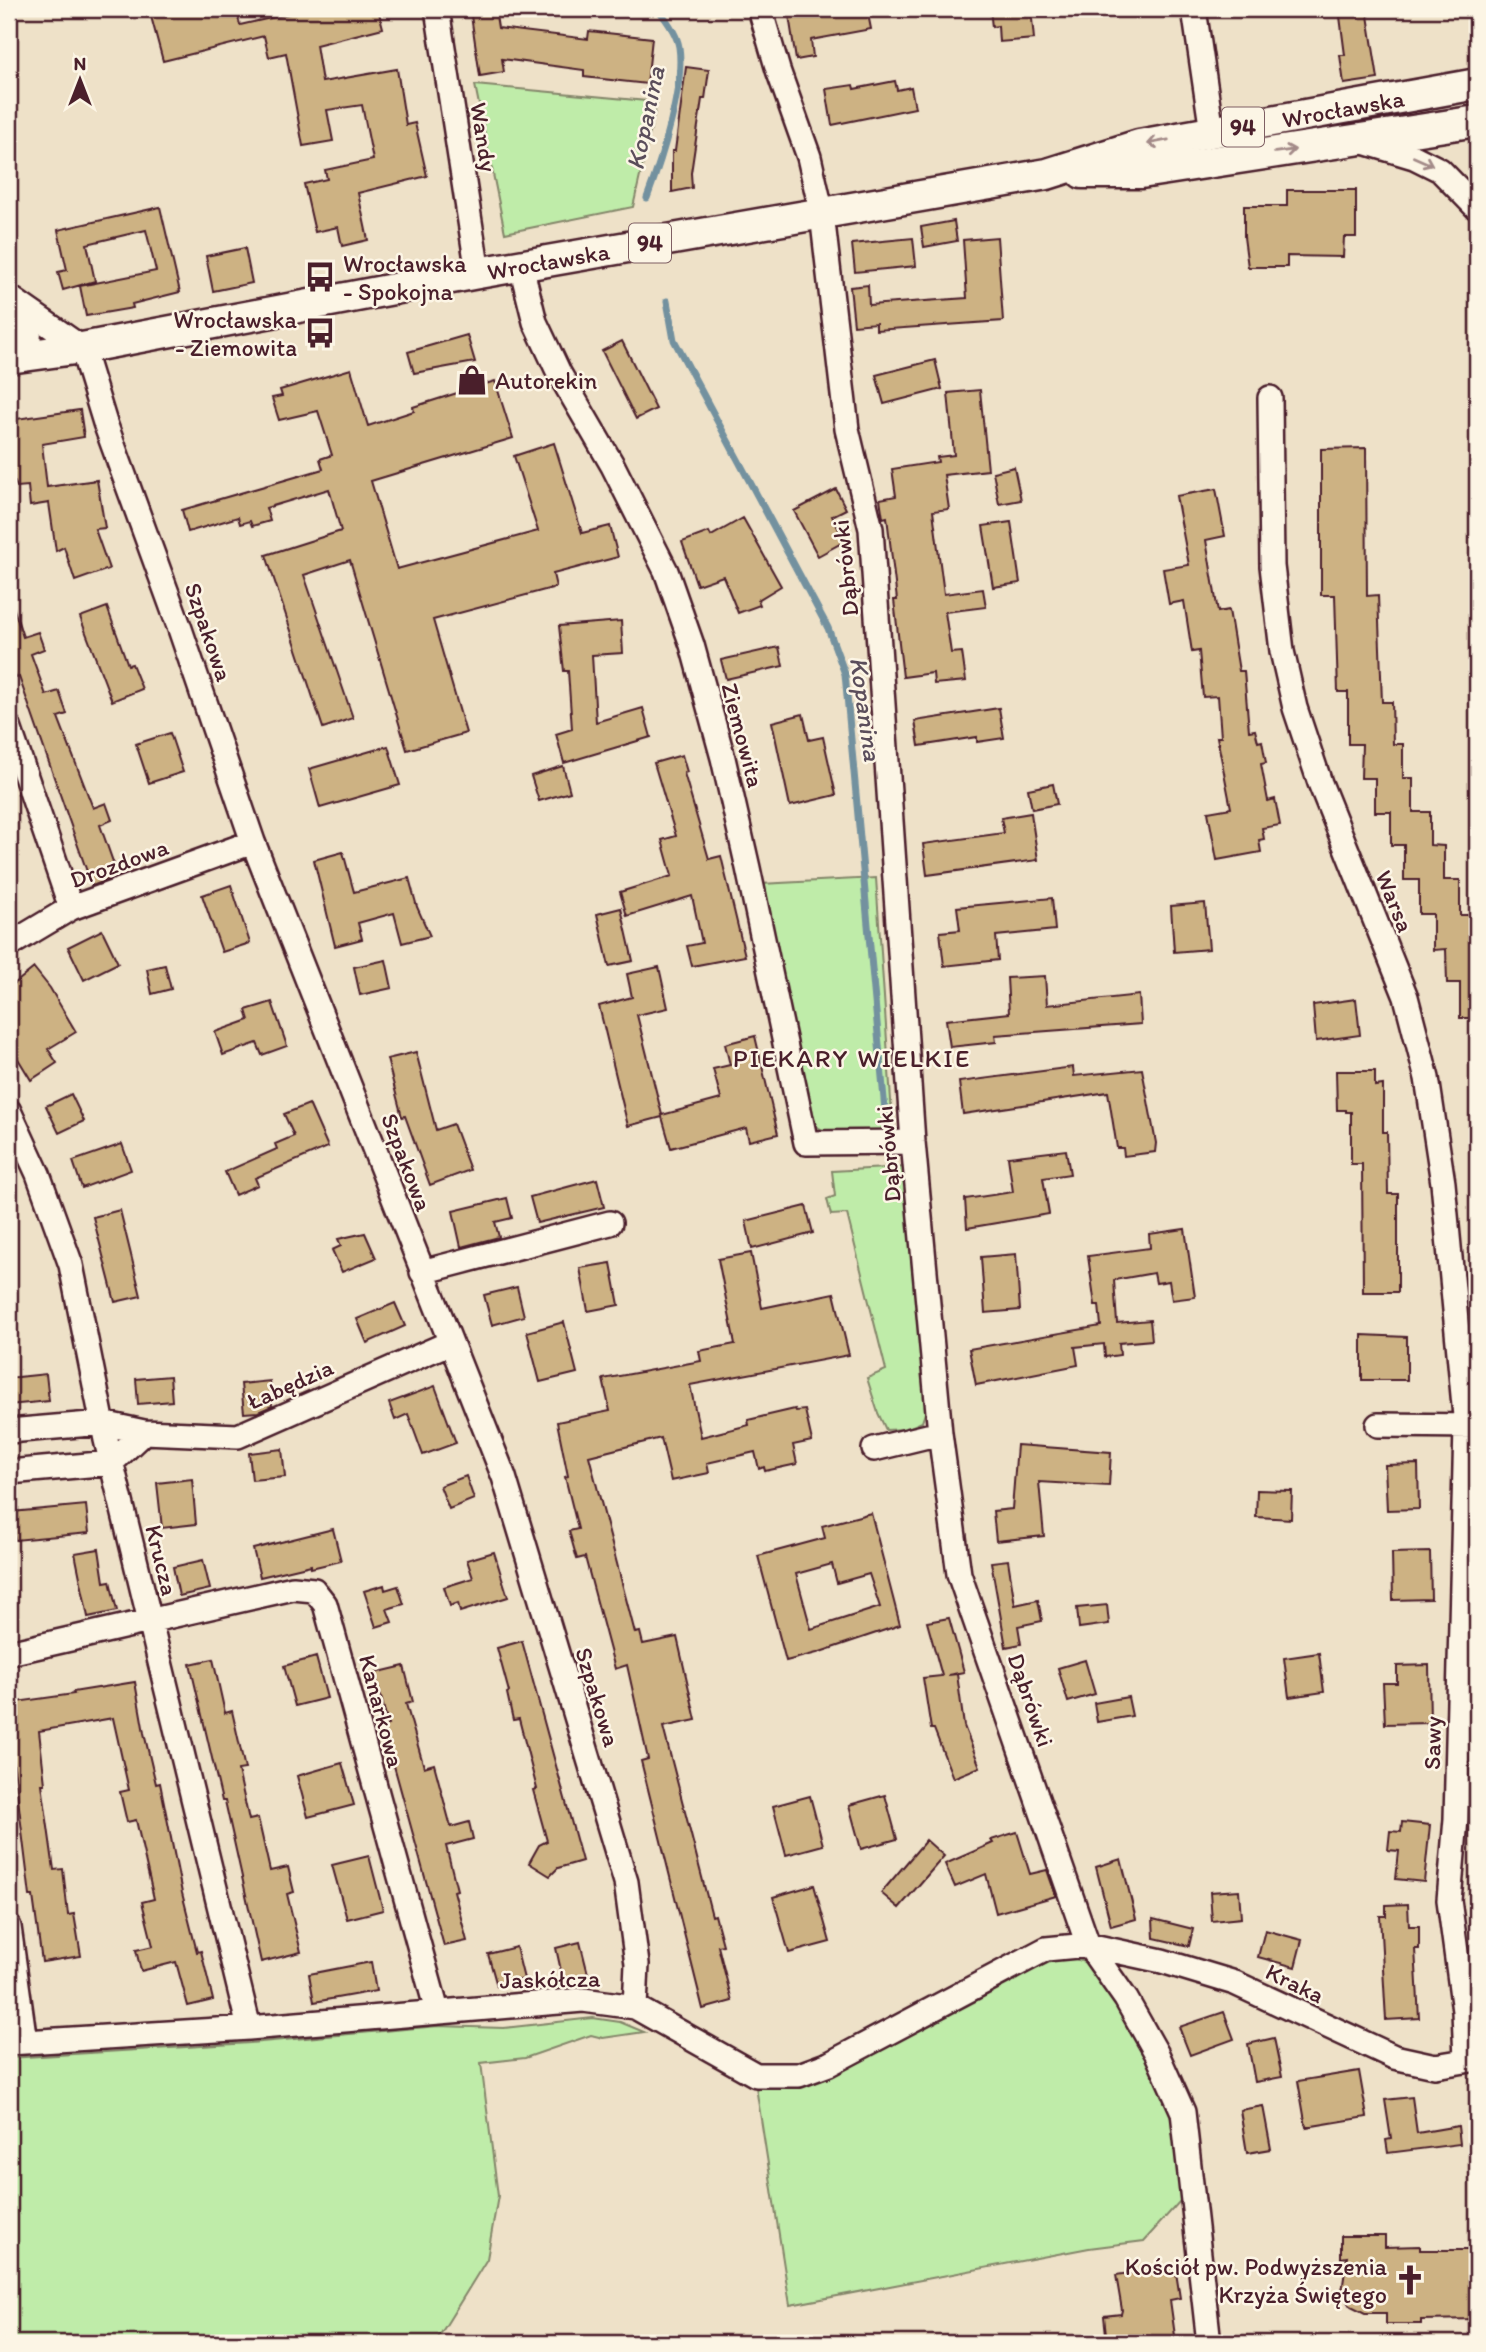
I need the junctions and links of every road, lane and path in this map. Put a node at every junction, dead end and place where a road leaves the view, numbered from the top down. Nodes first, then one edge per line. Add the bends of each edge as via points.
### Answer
1 (437, 9) edge
2 (760, 9) edge
3 (1194, 9) edge
4 (1477, 83) edge
5 (1442, 91) junction
6 (1477, 100) edge
7 (1477, 121) edge
8 (1212, 132) junction
9 (1359, 140) junction
10 (1047, 174) junction
11 (1477, 208) edge
12 (822, 214) junction
13 (521, 266) junction
14 (478, 273) junction
15 (9, 297) edge
16 (82, 348) junction
17 (13, 351) edge
18 (1270, 398) dead end
19 (9, 727) edge
20 (253, 842) junction
21 (71, 908) junction
22 (9, 945) edge
23 (9, 1111) edge
24 (913, 1142) junction
25 (610, 1223) dead end
26 (422, 1272) junction
27 (449, 1343) junction
28 (102, 1423) junction
29 (1378, 1425) dead end
30 (1472, 1426) edge
31 (9, 1431) edge
32 (144, 1432) junction
33 (940, 1433) junction
34 (874, 1449) dead end
35 (111, 1463) junction
36 (9, 1472) edge
37 (150, 1622) junction
38 (9, 1653) edge
39 (9, 1927) edge
40 (1088, 1945) junction
41 (635, 2007) junction
42 (437, 2011) junction
43 (249, 2028) junction
44 (17, 2042) edge
45 (1471, 2059) edge
46 (1209, 2343) edge

1 - 14 street, Wandy
2 - 12 street, Dąbrówki via 809,157
3 - 8 street
4 - 5 main road, Wrocławska / 94
5 - 6 street
5 - 8 main road, Wrocławska / 94
7 - 9 main road, Wrocławska / 94
8 -> 10 main road, Wrocławska / 94 via 1139,145
10 -> 9 main road, Wrocławska / 94 via 1141,173
9 -> 11 street via 1427,163 1450,177
10 - 12 main road, Wrocławska / 94
12 - 13 main road, Wrocławska / 94
12 - 24 street, Dąbrówki via 847,429 871,529
13 - 14 main road, Wrocławska / 94
13 - 24 street, Ziemowita via 535,322 666,570 692,645 746,856 806,1143
14 - 16 main road, Wrocławska / 94
15 - 16 street
15 - 17 street via 29,326 28,347
16 - 17 main road, Wrocławska / 94
16 - 20 street, Szpakowa
18 - 30 street, Warsa via 1272,566 1282,651 1320,783 1406,997 1427,1078
19 - 21 street
20 - 21 street, Drozdowa
20 - 26 street, Szpakowa
21 - 22 street, Drozdowa
23 - 28 street, Krucza via 71,1265
24 - 33 street, Dąbrówki
25 - 26 street
26 - 27 street, Szpakowa
27 - 32 street, Łabędzia via 238,1436
27 - 41 street, Szpakowa via 504,1477 626,1882 637,1964
28 - 31 street, Łabędzia
28 - 32 street, Łabędzia
28 - 35 street, Krucza
29 - 30 street
30 - 45 street, Sawy via 1449,1900
32 - 35 street
33 - 34 street
33 - 40 street, Dąbrówki via 959,1574
35 - 36 street
35 - 37 street, Krucza
37 - 38 street, Kanarkowa
37 - 42 street, Kanarkowa via 293,1588 314,1590 325,1604
37 - 43 street, Krucza
39 - 44 street
40 - 41 street, Jaskółcza via 1046,1949 829,2064 799,2075 756,2075
40 - 45 street, Kraka via 1235,1983 1394,2057 1435,2066
40 - 46 street, Dąbrówki via 1126,1999 1183,2112
41 - 42 street, Jaskółcza via 583,2000
42 - 43 street, Jaskółcza
43 - 44 street, Jaskółcza

